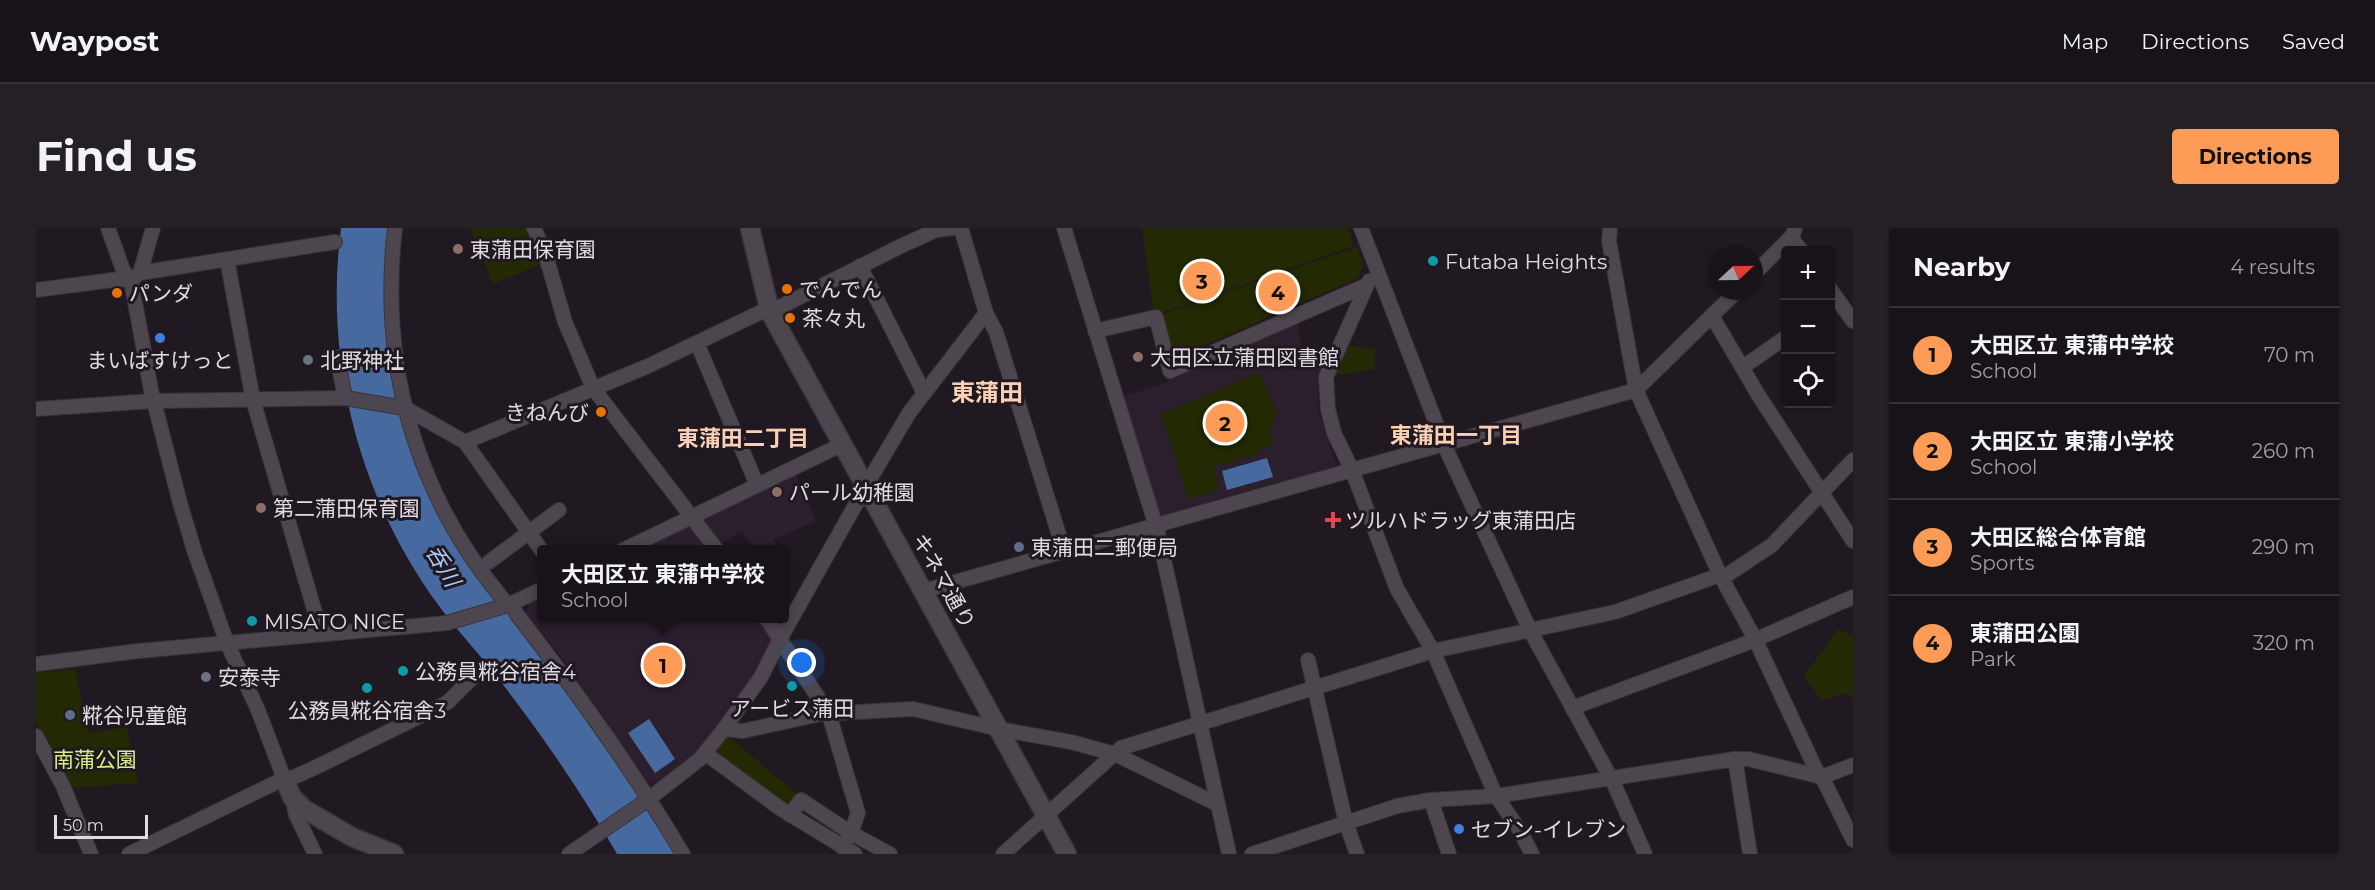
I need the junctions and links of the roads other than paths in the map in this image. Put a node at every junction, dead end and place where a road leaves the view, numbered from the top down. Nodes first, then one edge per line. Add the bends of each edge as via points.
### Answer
1 (108, 228) edge
2 (153, 228) edge
3 (396, 228) edge
4 (534, 228) edge
5 (750, 228) edge
6 (960, 228) edge
7 (1064, 228) edge
8 (1361, 228) edge
9 (1610, 228) edge
10 (1793, 233) edge
11 (335, 242) dead end
12 (227, 259) junction
13 (1763, 265) edge
14 (860, 266) junction
15 (1376, 269) junction
16 (136, 276) junction
17 (1368, 285) junction
18 (36, 290) edge
19 (1835, 299) edge
20 (1728, 300) edge
21 (770, 312) junction
22 (986, 314) junction
23 (1712, 316) junction
24 (1853, 321) edge
25 (1095, 331) junction
26 (1781, 340) edge
27 (697, 343) junction
28 (337, 357) dead end
29 (1743, 367) junction
30 (592, 388) junction
31 (1635, 390) junction
32 (924, 393) junction
33 (346, 398) junction
34 (253, 400) junction
35 (404, 400) junction
36 (153, 401) junction
37 (36, 409) edge
38 (465, 442) junction
39 (843, 444) junction
40 (1444, 445) junction
41 (1853, 460) edge
42 (1352, 470) junction
43 (757, 485) junction
44 (866, 486) junction
45 (1822, 493) junction
46 (559, 510) dead end
47 (693, 516) junction
48 (1156, 525) junction
49 (528, 531) junction
50 (1853, 541) edge
51 (538, 545) edge
52 (631, 545) edge
53 (714, 545) edge
54 (1064, 551) junction
55 (489, 562) dead end
56 (1720, 575) junction
57 (537, 591) edge
58 (923, 591) junction
59 (1853, 597) edge
60 (508, 604) junction
61 (769, 623) edge
62 (789, 623) edge
63 (789, 623) edge
64 (1530, 630) junction
65 (321, 633) junction
66 (780, 639) junction
67 (1755, 639) junction
68 (227, 643) junction
69 (1432, 651) junction
70 (1308, 660) dead end
71 (36, 664) edge
72 (483, 667) dead end
73 (1315, 687) junction
74 (1572, 708) junction
75 (829, 714) junction
76 (1200, 724) junction
77 (724, 729) junction
78 (999, 729) junction
79 (36, 736) edge
80 (705, 753) junction
81 (1115, 754) junction
82 (1736, 759) junction
83 (1853, 765) edge
84 (1820, 777) junction
85 (1611, 778) junction
86 (289, 789) junction
87 (647, 796) junction
88 (1496, 796) junction
89 (1431, 800) junction
90 (1217, 804) junction
91 (790, 814) junction
92 (1045, 815) junction
93 (1346, 823) junction
94 (851, 833) junction
95 (1853, 840) edge
96 (842, 847) junction
97 (135, 853) edge
98 (91, 854) edge
99 (315, 854) edge
100 (394, 854) edge
101 (569, 854) edge
102 (683, 854) edge
103 (855, 854) edge
104 (890, 854) edge
105 (1003, 854) edge
106 (1067, 854) edge
107 (1229, 854) edge
108 (1252, 854) edge
109 (1357, 854) edge
110 (1449, 854) edge
111 (1532, 854) edge
112 (1646, 854) edge
113 (1750, 854) edge

1 - 16 street via 123,270
2 - 16 street
3 - 35 street via 391,322
4 - 30 street
5 - 21 street, キネマ通り
6 - 14 street via 936,230
6 - 22 street
7 - 25 street
8 - 15 street
9 - 31 street
10 - 13 street
11 - 12 street
12 - 16 street
12 - 34 street
14 - 21 street
14 - 32 street
15 - 17 street
15 - 40 street
16 - 18 street
16 - 36 street
17 - 25 street via 1170,371 1156,317
17 - 42 street via 1326,377 1334,433
19 - 24 street
20 - 23 street
21 - 27 street via 763,311
21 - 39 street, キネマ通り
22 - 32 street
22 - 54 street via 996,332
23 - 29 street
23 - 31 street
25 - 48 street
26 - 29 street
27 - 30 street
27 - 43 street
28 - 33 street
29 - 45 street
30 - 38 street
30 - 47 street
31 - 40 street
31 - 56 street
32 - 44 street
33 - 34 street
33 - 35 street
34 - 36 street
34 - 65 street
35 - 38 street
35 - 60 street via 417,448 442,507 471,557
36 - 37 street
36 - 68 street via 186,524
38 - 49 street
39 - 43 street
39 - 44 street, キネマ通り
40 - 42 street
40 - 64 street
41 - 45 street
42 - 48 street
42 - 69 street via 1397,589
43 - 47 street
44 - 58 street, キネマ通り
44 - 63 street
45 - 50 street
45 - 56 street via 1772,544 1727,575
46 - 49 street
47 - 52 street
47 - 53 street
48 - 54 street
48 - 76 street
49 - 51 street
49 - 55 street
54 - 58 street
56 - 64 street via 1630,608
56 - 67 street
57 - 60 street
58 - 78 street, キネマ通り
59 - 67 street
60 - 65 street via 449,622
60 - 87 street via 590,711
61 - 66 street
62 - 66 street
64 - 69 street
64 - 74 street
65 - 68 street
66 - 75 street
66 - 77 street via 761,677
67 - 74 street
67 - 84 street
68 - 71 street
68 - 86 street
69 - 73 street
69 - 88 street
70 - 73 street
72 - 86 street via 448,702
73 - 76 street
73 - 93 street
74 - 85 street
75 - 77 street via 743,731
75 - 78 street via 913,709
75 - 94 street via 858,813
76 - 81 street via 1121,748
76 - 90 street
77 - 80 street
78 - 81 street
78 - 92 street, キネマ通り
79 - 98 street via 63,786
80 - 87 street
80 - 91 street
81 - 90 street
81 - 92 street
82 - 84 street
82 - 85 street
82 - 113 street
83 - 84 street
84 - 95 street
85 - 88 street
85 - 112 street
86 - 97 street via 276,782
86 - 99 street
86 - 100 street via 304,809 352,837
87 - 101 street
87 - 102 street
88 - 89 street
88 - 111 street
89 - 93 street via 1397,806
89 - 110 street
90 - 107 street
91 - 94 street via 801,800
91 - 96 street
92 - 105 street
92 - 106 street, キネマ通り
93 - 108 street
93 - 109 street
94 - 96 street
94 - 104 street
96 - 103 street

